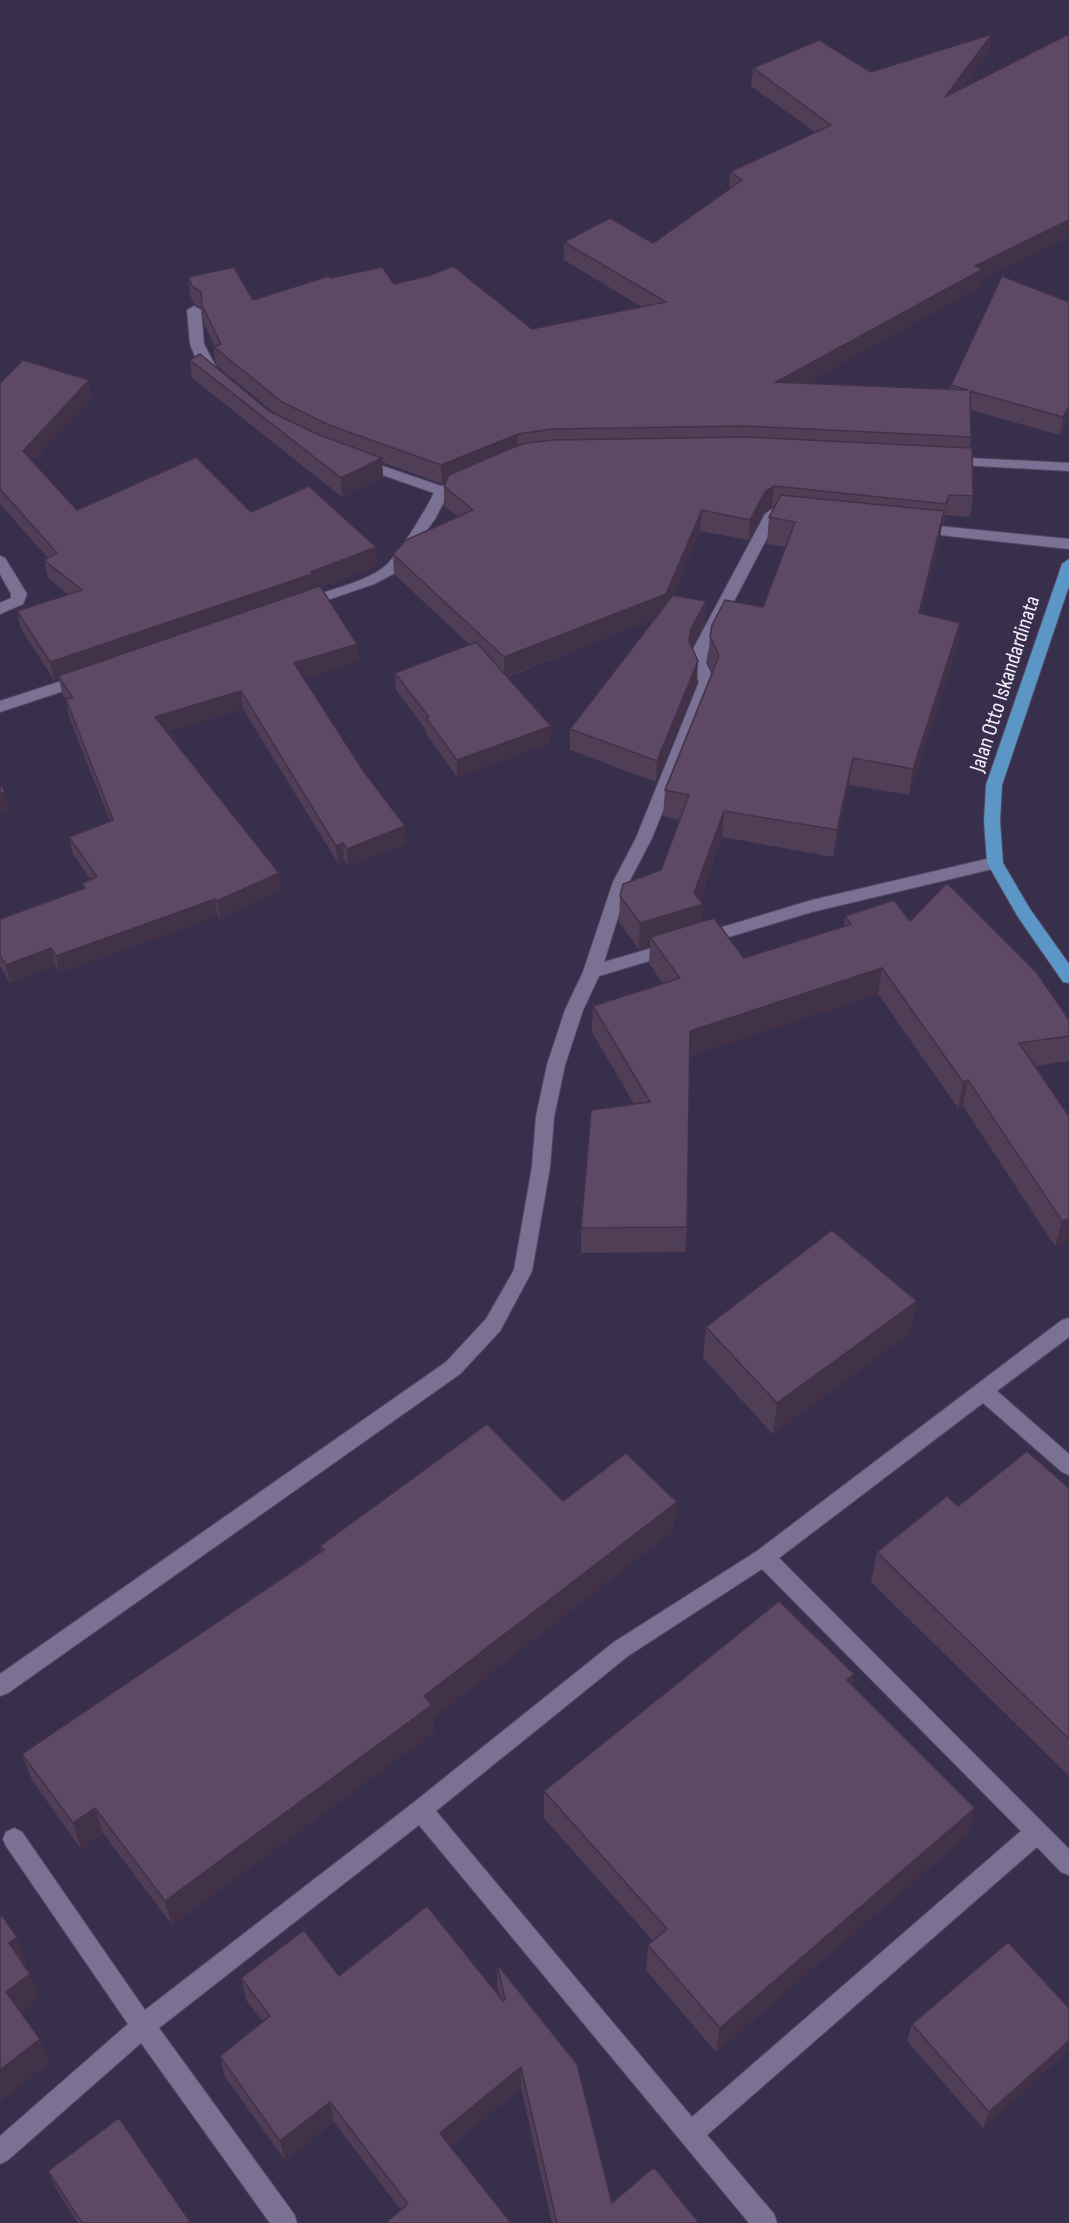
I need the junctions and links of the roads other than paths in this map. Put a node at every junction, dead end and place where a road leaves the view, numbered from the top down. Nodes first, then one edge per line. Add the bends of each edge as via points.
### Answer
1 (194, 310) dead end
2 (222, 382) edge
3 (344, 456) edge
4 (929, 460) edge
5 (1069, 467) edge
6 (483, 472) edge
7 (442, 491) junction
8 (808, 517) edge
9 (903, 527) edge
10 (1069, 544) edge
11 (0, 561) edge
12 (1069, 564) edge
13 (291, 608) edge
14 (0, 609) edge
15 (100, 673) edge
16 (0, 707) edge
17 (995, 862) junction
18 (592, 972) junction
19 (1069, 977) edge
20 (1069, 1326) edge
21 (982, 1390) junction
22 (1069, 1466) edge
23 (764, 1557) junction
24 (0, 1686) edge
25 (421, 1810) junction
26 (1037, 1832) junction
27 (14, 1839) dead end
28 (1069, 1864) edge
29 (143, 2026) junction
30 (692, 2132) junction
31 (0, 2152) edge
32 (285, 2223) edge
33 (765, 2223) edge

1 - 2 street via 195,344 200,357
3 - 7 street
4 - 5 street
6 - 7 street
7 - 13 street via 430,516 390,570
8 - 18 street via 772,514 700,651 698,663 708,682 644,838 621,882
9 - 10 street
11 - 14 street via 19,594 18,601
12 - 17 main road, Jalan Otto Iskandardinata via 994,785
15 - 16 street
17 - 18 street via 812,906
17 - 19 main road, Jalan Otto Iskandardinata via 1024,913
18 - 24 street via 574,1010 556,1065 523,1271 493,1325 453,1368
20 - 21 street
21 - 22 street
21 - 23 street
23 - 25 street via 621,1649
23 - 26 street
25 - 29 street
25 - 30 street
26 - 28 street
26 - 30 street
27 - 29 street
29 - 31 street
29 - 32 street
30 - 33 street

